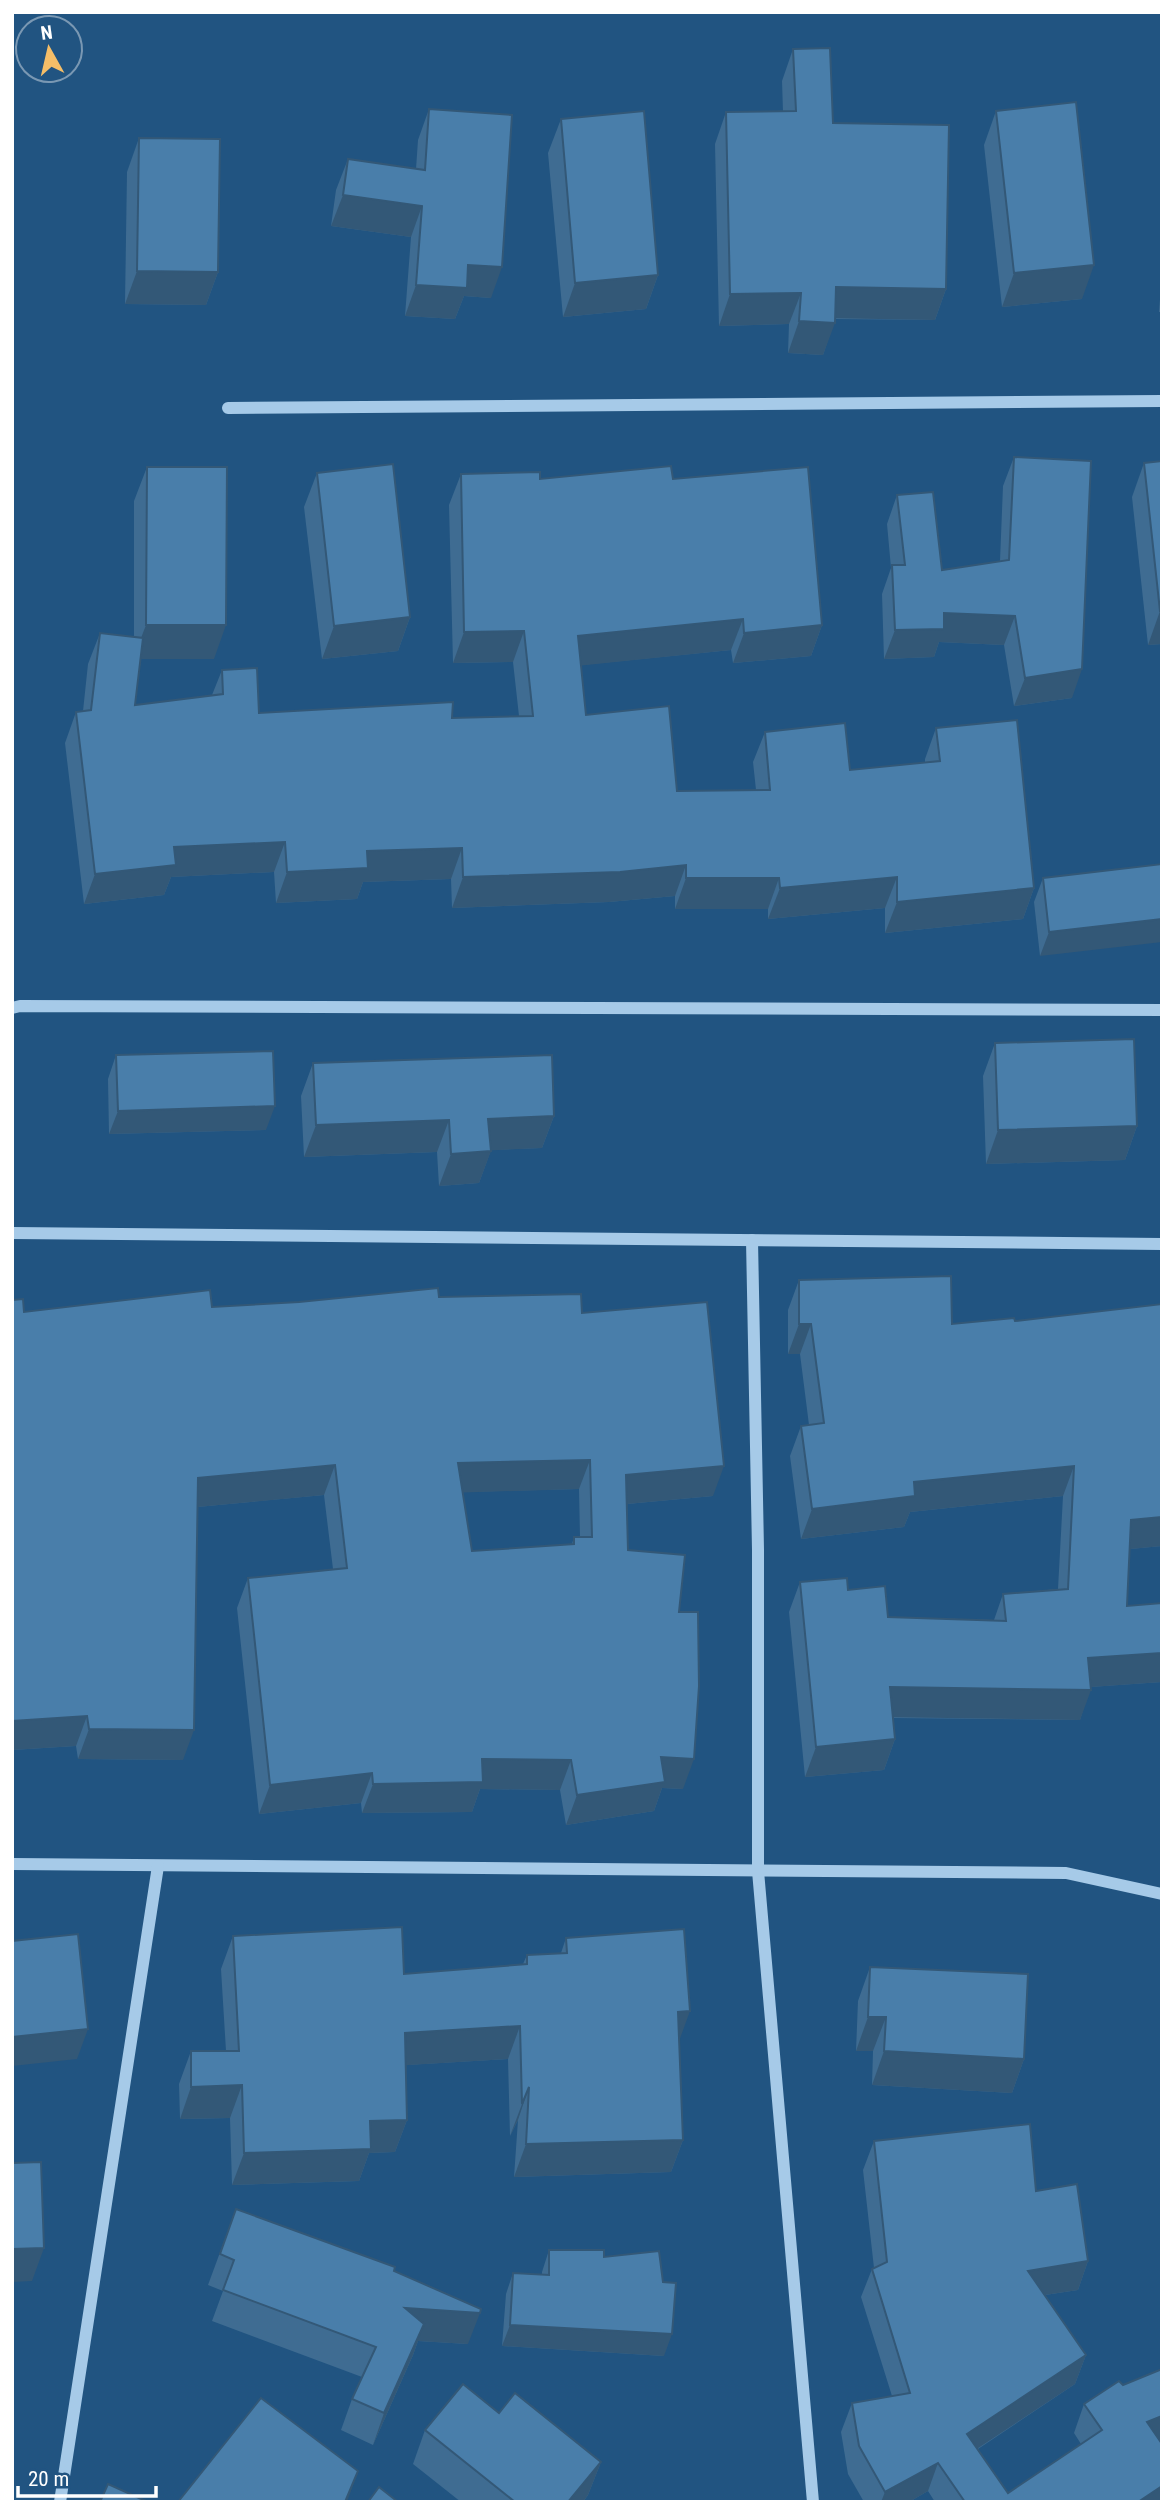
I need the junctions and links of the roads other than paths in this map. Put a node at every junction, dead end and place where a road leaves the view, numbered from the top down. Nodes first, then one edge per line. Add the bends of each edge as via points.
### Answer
1 (1162, 401) edge
2 (228, 408) dead end
3 (12, 1009) edge
4 (1162, 1010) edge
5 (12, 1233) edge
6 (752, 1240) junction
7 (1162, 1244) edge
8 (12, 1864) edge
9 (158, 1866) junction
10 (758, 1871) junction
11 (1162, 1894) edge
12 (60, 2502) edge
13 (813, 2502) edge

1 - 2 street
3 - 4 street
5 - 6 street
6 - 7 street
6 - 10 street
8 - 9 street
9 - 10 street
9 - 12 street
10 - 11 street via 1066,1873
10 - 13 street

